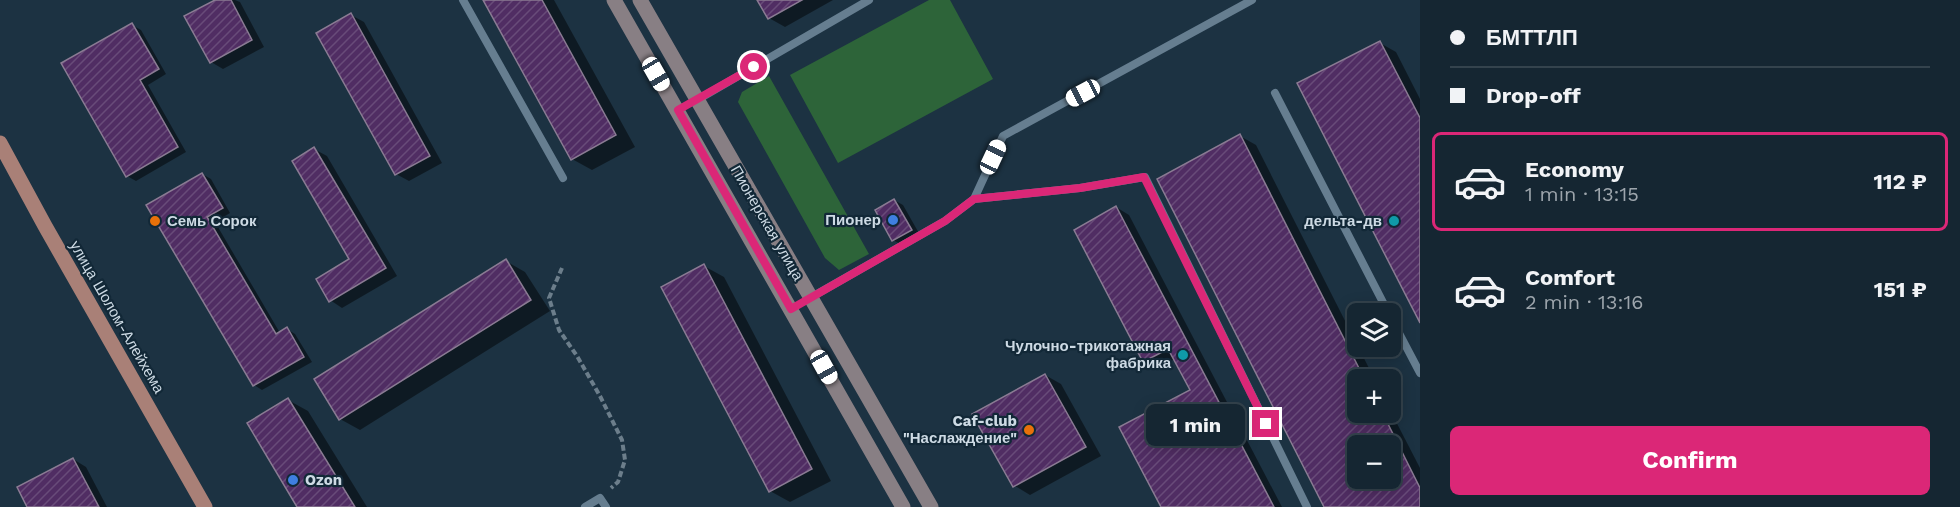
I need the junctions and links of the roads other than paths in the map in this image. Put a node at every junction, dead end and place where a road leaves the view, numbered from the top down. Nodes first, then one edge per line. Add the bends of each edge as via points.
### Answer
1 (463, 0) edge
2 (614, 0) edge
3 (640, 0) edge
4 (869, 0) edge
5 (1252, 0) edge
6 (1275, 93) dead end
7 (697, 100) junction
8 (678, 110) junction
9 (0, 143) edge
10 (563, 178) dead end
11 (974, 199) junction
12 (810, 298) junction
13 (1384, 303) edge
14 (791, 309) junction
15 (1401, 336) edge
16 (1420, 373) edge
17 (205, 507) edge
18 (585, 507) edge
19 (606, 507) edge
20 (903, 507) edge
21 (931, 507) edge
22 (1307, 507) edge

1 - 10 lane
2 - 8 main road, Пионерская улица
3 - 7 main road, Пионерская улица
4 - 7 lane
5 - 11 lane via 1003,136
6 - 13 lane
7 - 8 main road
7 - 12 main road, Пионерская улица
8 - 14 main road, Пионерская улица
9 - 17 main road, улица Шолом-Алейхема
11 - 12 lane via 945,221
11 - 22 lane via 1144,177
12 - 14 main road
12 - 21 main road, Пионерская улица
14 - 20 main road, Пионерская улица
15 - 16 lane
18 - 19 lane via 600,498

